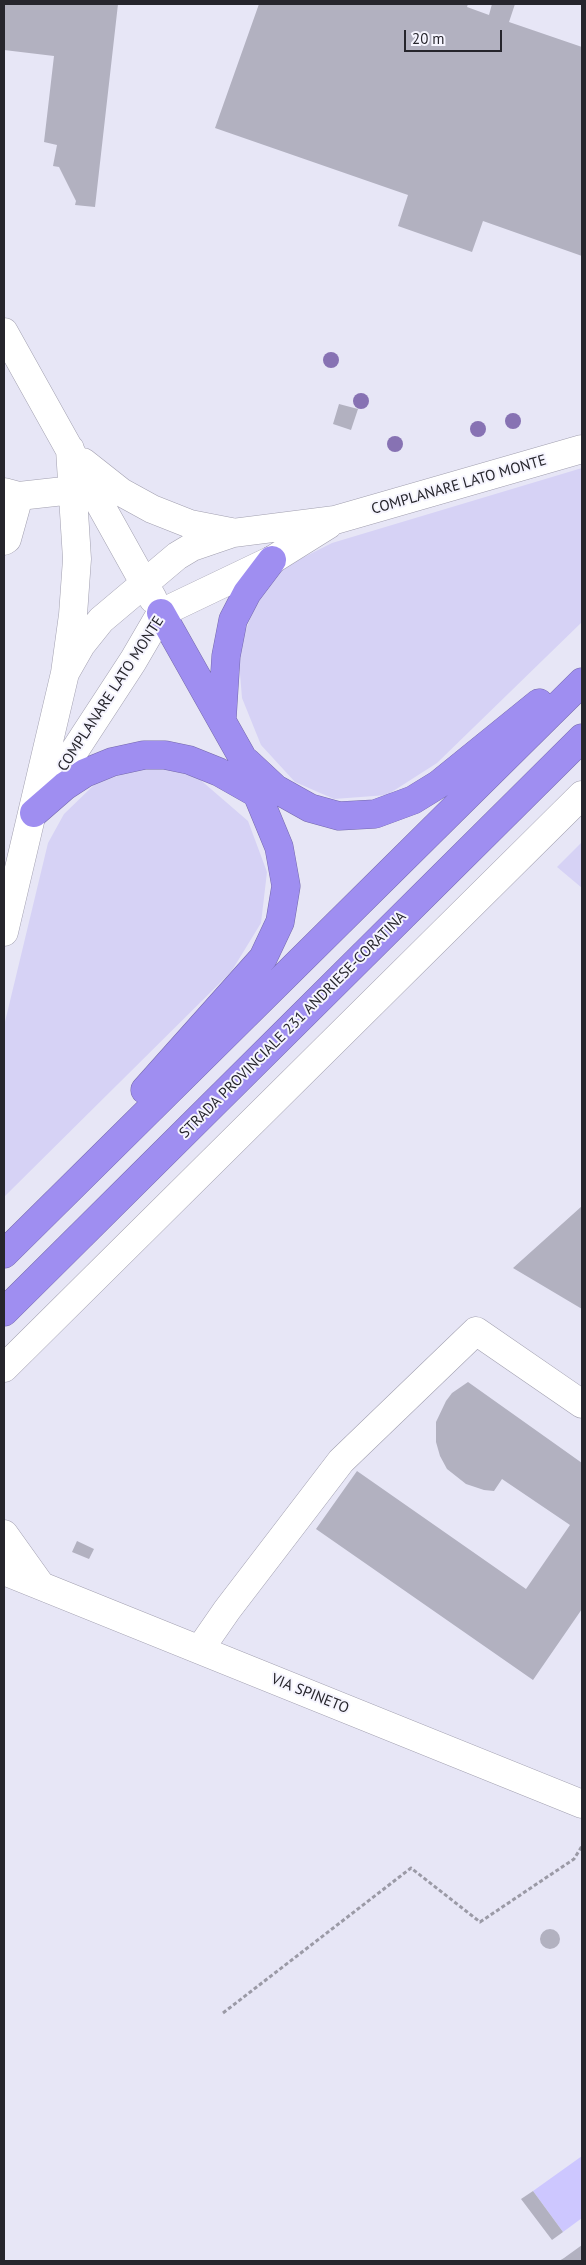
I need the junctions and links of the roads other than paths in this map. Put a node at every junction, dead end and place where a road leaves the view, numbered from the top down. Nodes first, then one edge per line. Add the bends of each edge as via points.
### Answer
1 (4, 332) edge
2 (70, 449) junction
3 (582, 449) edge
4 (73, 490) junction
5 (11, 494) edge
6 (335, 520) junction
7 (233, 533) junction
8 (4, 541) edge
9 (272, 560) junction
10 (144, 584) junction
11 (161, 613) junction
12 (582, 667) edge
13 (65, 673) junction
14 (582, 682) edge
15 (222, 719) junction
16 (582, 738) edge
17 (241, 755) junction
18 (256, 793) junction
19 (582, 794) edge
20 (34, 814) junction
21 (4, 932) edge
22 (4, 1248) edge
23 (4, 1254) edge
24 (4, 1312) edge
25 (4, 1368) edge
26 (582, 1404) edge
27 (4, 1534) edge
28 (4, 1570) edge
29 (39, 1583) junction
30 (200, 1649) junction
31 (582, 1804) edge

1 - 2 street
2 - 4 street, COMPLANARE LATO MONTE
2 - 7 street, COMPLANARE LATO MONTE via 113,486 140,503 190,524
2 - 10 street
3 - 6 street, COMPLANARE LATO MONTE
4 - 5 street
4 - 13 street, COMPLANARE LATO MONTE via 76,586
5 - 8 street
6 - 7 street, COMPLANARE LATO MONTE
6 - 9 street, COMPLANARE LATO MONTE
7 - 10 street, COMPLANARE LATO MONTE via 187,550
9 - 11 street, COMPLANARE LATO MONTE
9 - 15 highway via 246,593 233,620 226,656
10 - 11 street
10 - 13 street, COMPLANARE LATO MONTE via 95,626
11 - 15 highway
11 - 20 street, COMPLANARE LATO MONTE
12 - 17 highway via 439,784 413,800 382,812 346,816 310,808 276,789
13 - 20 street, COMPLANARE LATO MONTE
14 - 23 highway
15 - 17 highway
16 - 24 highway, STRADA PROVINCIALE 231 ANDRIESE-CORATINA
17 - 18 highway
18 - 20 highway via 189,760 144,755 112,762 85,773 64,786
18 - 22 highway via 281,854 286,886 280,922 268,950
19 - 25 street
20 - 21 street, COMPLANARE LATO MONTE
26 - 30 street via 476,1331 341,1461
27 - 29 street
28 - 29 street, VIA SPINETO
29 - 30 street, VIA SPINETO
30 - 31 street, VIA SPINETO

